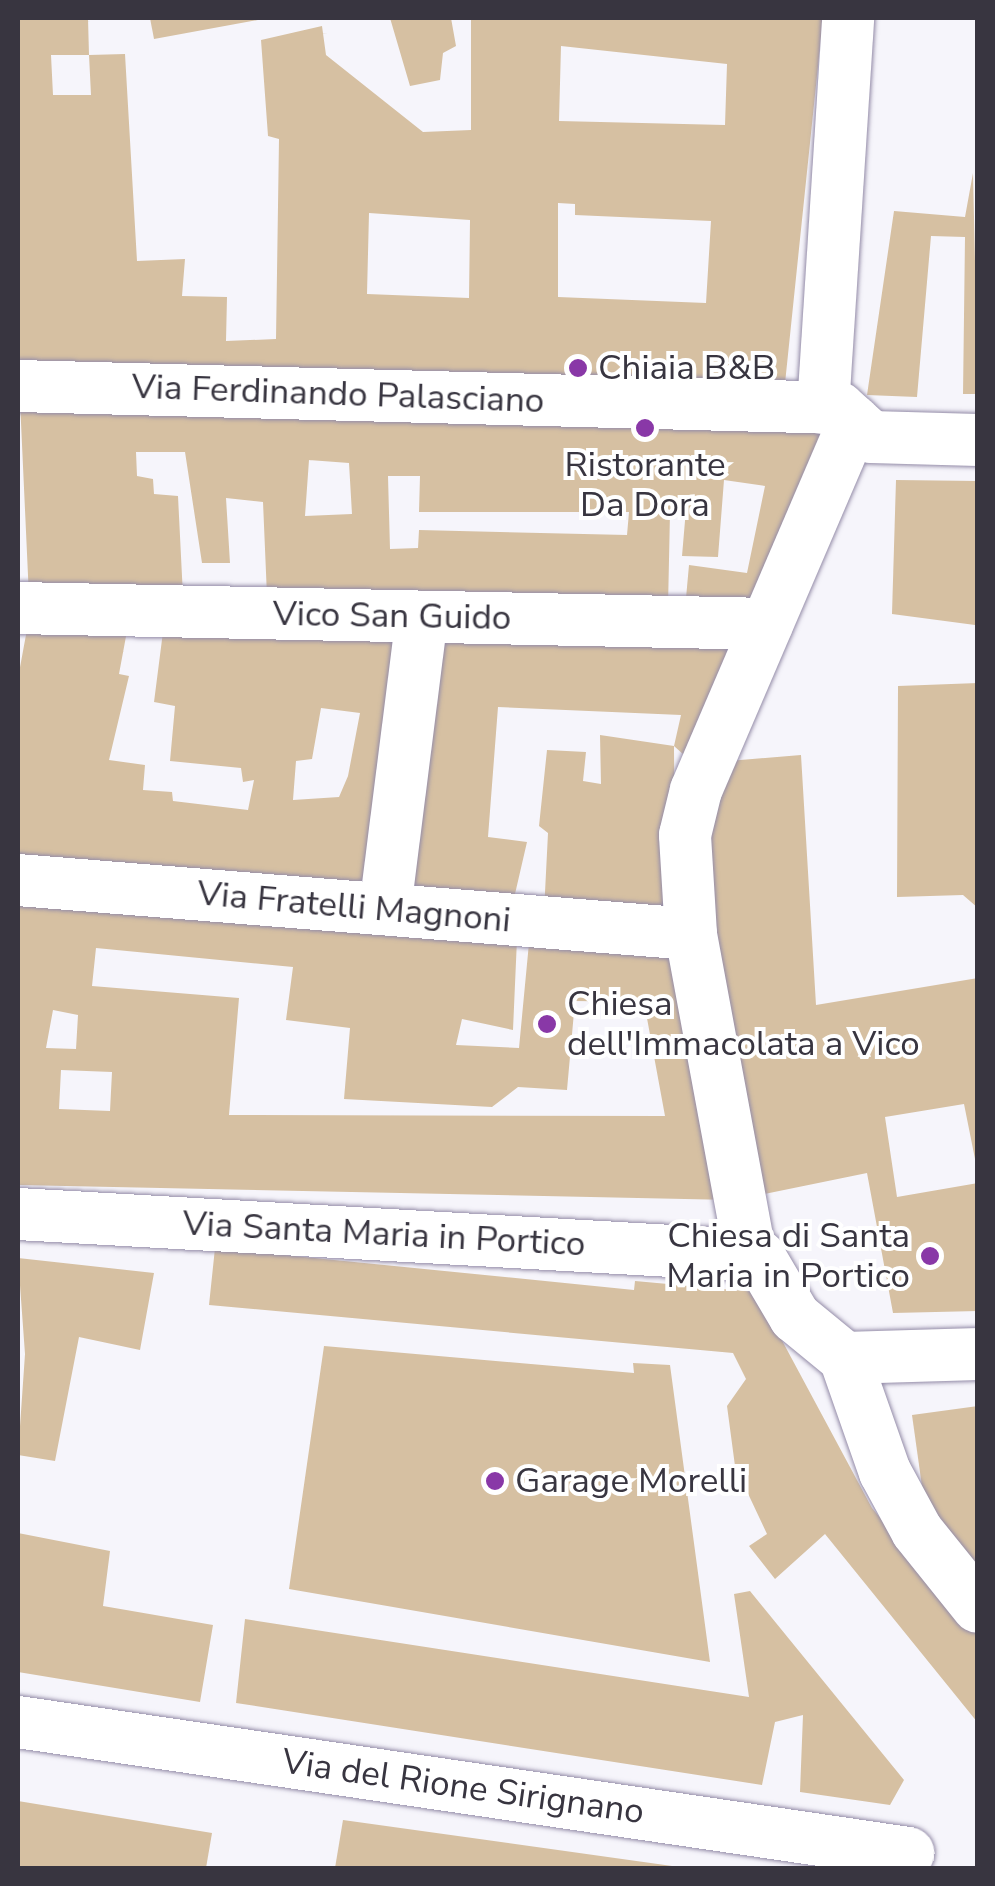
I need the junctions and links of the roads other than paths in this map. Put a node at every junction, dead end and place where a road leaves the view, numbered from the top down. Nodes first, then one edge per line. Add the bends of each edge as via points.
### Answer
1 (848, 18) edge
2 (18, 386) edge
3 (839, 413) junction
4 (978, 440) edge
5 (18, 608) edge
6 (422, 617) junction
7 (767, 624) junction
8 (18, 880) edge
9 (385, 910) junction
10 (691, 934) junction
11 (18, 1214) edge
12 (750, 1253) junction
13 (978, 1354) edge
14 (845, 1358) junction
15 (978, 1607) edge
16 (18, 1722) edge
17 (908, 1853) dead end

1 - 3 street
2 - 3 street, Via Ferdinando Palasciano
3 - 4 street, Via Ferdinando Palasciano via 871,437
3 - 7 street
5 - 6 street, Vico San Guido
6 - 7 street, Vico San Guido
6 - 9 street
7 - 10 street via 689,812
8 - 9 street, Via Fratelli Magnoni
9 - 10 street, Via Fratelli Magnoni
10 - 12 street
11 - 12 street, Via Santa Maria in Portico
12 - 14 street via 810,1334
13 - 14 street
14 - 15 street via 884,1472 917,1531
16 - 17 street, Via del Rione Sirignano

